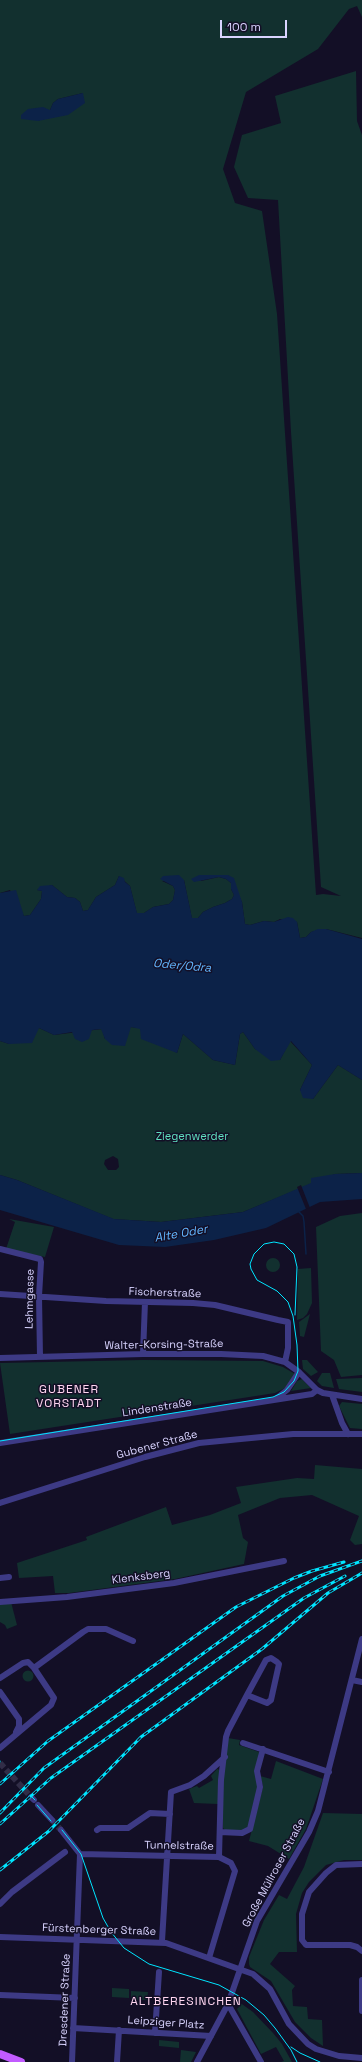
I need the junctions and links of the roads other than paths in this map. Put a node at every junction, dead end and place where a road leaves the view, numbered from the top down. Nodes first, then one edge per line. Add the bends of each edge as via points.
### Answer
1 (0, 1249) edge
2 (0, 1294) edge
3 (39, 1296) junction
4 (145, 1302) junction
5 (143, 1354) junction
6 (40, 1357) junction
7 (0, 1358) edge
8 (285, 1362) junction
9 (299, 1372) junction
10 (317, 1390) junction
11 (332, 1395) junction
12 (276, 1398) junction
13 (362, 1399) edge
14 (348, 1434) junction
15 (359, 1434) edge
16 (362, 1439) edge
17 (0, 1443) edge
18 (0, 1503) edge
19 (284, 1561) dead end
20 (9, 1577) dead end
21 (0, 1578) edge
22 (0, 1602) edge
23 (362, 1639) edge
24 (134, 1641) dead end
25 (34, 1668) junction
26 (0, 1678) edge
27 (352, 1680) junction
28 (362, 1682) edge
29 (0, 1692) edge
30 (247, 1695) junction
31 (21, 1727) junction
32 (243, 1743) dead end
33 (0, 1748) edge
34 (263, 1750) junction
35 (225, 1757) junction
36 (329, 1772) junction
37 (34, 1801) tunnel mouth
38 (170, 1814) junction
39 (52, 1820) tunnel mouth
40 (61, 1830) tunnel mouth
41 (97, 1830) dead end
42 (220, 1832) junction
43 (65, 1852) dead end
44 (80, 1854) junction
45 (168, 1856) junction
46 (219, 1857) junction
47 (362, 1864) edge
48 (0, 1904) edge
49 (0, 1936) edge
50 (77, 1939) junction
51 (162, 1942) junction
52 (362, 1951) edge
53 (209, 1958) junction
54 (240, 1970) junction
55 (159, 1972) dead end
56 (362, 1980) edge
57 (0, 1995) edge
58 (75, 1998) junction
59 (228, 2004) junction
60 (362, 2011) edge
61 (74, 2028) junction
62 (119, 2030) junction
63 (156, 2033) junction
64 (211, 2036) junction
65 (0, 2054) edge
66 (362, 2058) edge
67 (0, 2060) edge
68 (7, 2062) edge
69 (21, 2062) edge
70 (72, 2062) edge
71 (117, 2062) edge
72 (196, 2062) edge
73 (262, 2062) edge

1 - 3 street, Lehmgasse via 40,1259
2 - 3 street, Fischerstraße
3 - 4 street, Fischerstraße
3 - 6 street, Lehmgasse
4 - 5 street
4 - 8 street, Fischerstraße via 215,1306 288,1322
5 - 6 street, Walter-Korsing-Straße
5 - 8 street, Walter-Korsing-Straße via 263,1356
6 - 7 street, Walter-Korsing-Straße
8 - 9 street, Walter-Korsing-Straße
9 - 10 street, Walter-Korsing-Straße
9 - 12 street via 287,1390
10 - 11 street
10 - 12 street, Lindenstraße via 312,1394
11 - 13 street
11 - 14 street
12 - 17 street, Lindenstraße
14 - 15 street, Gubener Straße
14 - 18 street, Gubener Straße via 293,1434 200,1443 141,1458
15 - 16 street
19 - 22 street, Klenksberg via 174,1583 67,1597
20 - 21 street
23 - 27 street, Große Müllroser Straße
24 - 25 street via 106,1630 88,1630
25 - 26 street via 28,1662 22,1663
25 - 31 street via 52,1694 54,1702
27 - 28 street
27 - 36 street, Große Müllroser Straße
29 - 31 street via 19,1719
30 - 30 street via 266,1660 271,1658 277,1662 279,1664 271,1700 267,1703
30 - 35 street via 226,1737
31 - 33 street
32 - 34 street
34 - 36 street
34 - 42 street via 257,1771 260,1787 250,1829 242,1833
35 - 38 street via 204,1776 171,1792
35 - 42 street via 221,1780
36 - 54 street, Große Müllroser Straße via 309,1832 257,1921
37 - 39 street
38 - 41 street via 150,1813 128,1828
38 - 45 street
40 - 44 street
42 - 46 street
43 - 48 street
44 - 45 street, Tunnelstraße
44 - 50 street, Dresdener Straße
45 - 46 street, Tunnelstraße
45 - 51 street
46 - 53 street, Tunnelstraße via 231,1863 234,1871
47 - 52 street via 336,1865 309,1892 302,1914 302,1940 306,1945 350,1945
49 - 50 street, Fürstenberger Straße
50 - 51 street, Fürstenberger Straße
50 - 58 street, Dresdener Straße
51 - 53 street, Fürstenberger Straße
53 - 54 street, Fürstenberger Straße
54 - 59 street, Große Müllroser Straße
54 - 66 street, Fürstenberger Straße via 253,1974 270,1989 290,2024 316,2050
55 - 63 street
56 - 60 street
57 - 58 street
58 - 61 street, Dresdener Straße
59 - 64 street, Große Müllroser Straße
59 - 73 street
61 - 62 street, Leipziger Platz
61 - 70 street, Dresdener Straße
62 - 63 street, Leipziger Platz
62 - 71 street, Leipziger Platz
63 - 64 street, Leipziger Platz
64 - 72 street, Große Müllroser Straße
65 - 69 main road
67 - 68 main road

